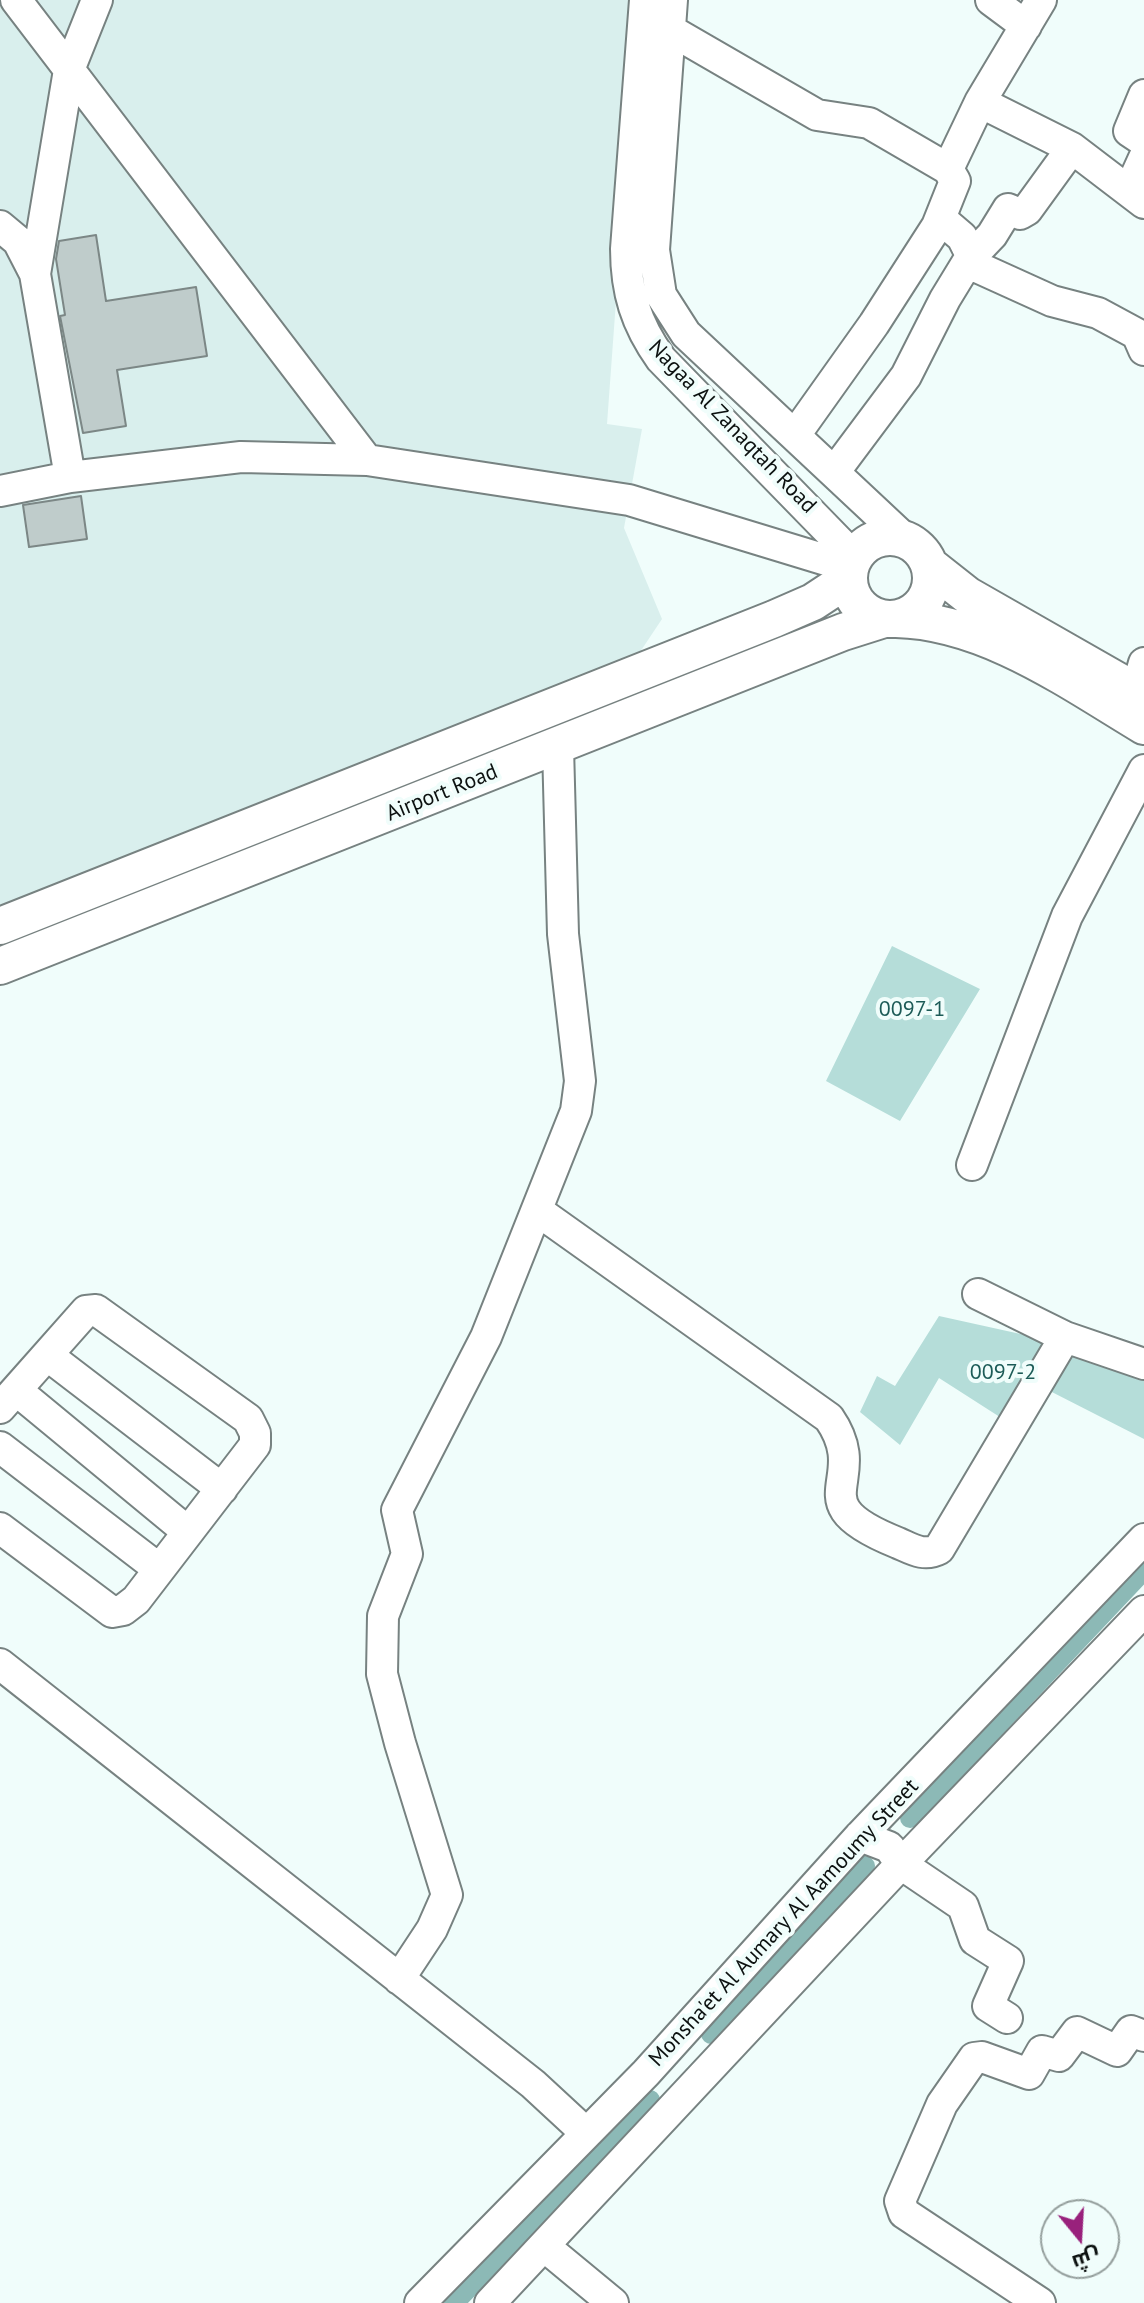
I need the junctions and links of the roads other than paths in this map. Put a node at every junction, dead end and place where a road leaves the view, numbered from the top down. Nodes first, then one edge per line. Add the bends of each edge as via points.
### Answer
1 (16, 0) edge
2 (73, 0) edge
3 (97, 0) edge
4 (645, 0) edge
5 (672, 0) edge
6 (991, 0) edge
7 (1041, 0) edge
8 (1026, 26) junction
9 (670, 30) junction
10 (81, 39) junction
11 (69, 70) junction
12 (1144, 95) edge
13 (980, 102) junction
14 (1144, 141) edge
15 (1072, 148) junction
16 (1144, 158) edge
17 (948, 169) junction
18 (1137, 197) edge
19 (941, 219) junction
20 (0, 226) edge
21 (970, 258) junction
22 (35, 274) junction
23 (1144, 350) edge
24 (717, 361) junction
25 (690, 388) junction
26 (795, 435) junction
27 (367, 460) junction
28 (835, 471) junction
29 (70, 477) junction
30 (0, 491) edge
31 (918, 553) junction
32 (850, 568) junction
33 (890, 619) junction
34 (1141, 683) edge
35 (1144, 726) edge
36 (558, 747) junction
37 (1144, 770) edge
38 (0, 926) edge
39 (0, 966) edge
40 (972, 1165) dead end
41 (538, 1211) junction
42 (978, 1294) dead end
43 (1065, 1337) junction
44 (47, 1355) junction
45 (1144, 1364) edge
46 (8, 1399) edge
47 (0, 1447) edge
48 (222, 1489) junction
49 (0, 1528) edge
50 (188, 1532) junction
51 (1144, 1539) edge
52 (159, 1569) junction
53 (1144, 1611) edge
54 (0, 1664) edge
55 (887, 1809) junction
56 (860, 1836) junction
57 (911, 1853) junction
58 (399, 1979) junction
59 (1007, 2018) dead end
60 (691, 2024) junction
61 (1144, 2036) edge
62 (725, 2055) junction
63 (646, 2073) junction
64 (680, 2103) junction
65 (586, 2133) junction
66 (544, 2246) junction
67 (420, 2303) edge
68 (490, 2303) edge
69 (613, 2303) edge
70 (1040, 2303) edge

1 - 11 street
2 - 10 street
3 - 10 street
4 - 25 street, Nagaa Al Zanaqtah Road via 626,279 644,335
5 - 9 street, Nagaa Al Zanaqtah Road
6 - 8 street
7 - 8 street
8 - 13 street
9 - 17 street via 817,115 869,123
9 - 24 street, Nagaa Al Zanaqtah Road via 655,273 672,316
10 - 11 street
11 - 22 street
11 - 27 street
12 - 14 street via 1129,131
13 - 15 street
13 - 17 street
15 - 18 street
15 - 21 street via 1027,210 1007,210
16 - 18 street
17 - 19 street via 955,181
19 - 21 street via 962,237
19 - 26 street
20 - 22 street via 18,241
21 - 23 street via 992,274 1052,301 1094,311 1134,332
21 - 28 street via 906,376
22 - 29 street
24 - 25 street
24 - 26 street, Nagaa Al Zanaqtah Road
25 - 32 street, Nagaa Al Zanaqtah Road
26 - 28 street, Nagaa Al Zanaqtah Road
27 - 29 street via 241,457
27 - 32 street via 629,500
28 - 31 street, Nagaa Al Zanaqtah Road
29 - 30 street
31 - 32 main road via 883,537 862,547
31 - 33 main road via 930,589 908,615
31 - 34 main road via 967,595
32 - 33 main road via 855,601 873,616
32 - 38 main road, Airport Road via 813,602 774,619
33 - 35 main road, Airport Road via 937,622 975,635 1055,672
33 - 36 main road, Airport Road via 843,632
36 - 39 main road, Airport Road
36 - 41 street via 563,934 580,1081 576,1111
37 - 40 street via 1067,916
41 - 43 street via 829,1418 845,1456 843,1511 874,1533 924,1553 939,1549
41 - 58 street via 486,1337 397,1510 407,1554 383,1616 382,1674 447,1895
42 - 43 street
43 - 45 street
44 - 46 street
44 - 48 street
44 - 48 street via 86,1311 96,1310 248,1419 255,1445
46 - 50 street
47 - 52 street
48 - 50 street
49 - 52 street via 112,1612 128,1607
50 - 52 street
51 - 55 street, Monsha'et Al Aumary Al Aamoumy Street
53 - 57 street, Monsha'et Al Aumary Al Aamoumy Street
54 - 58 street
55 - 56 street, Monsha'et Al Aumary Al Aamoumy Street
55 - 57 street
56 - 57 street
56 - 60 street, Monsha'et Al Aumary Al Aamoumy Street
57 - 59 street via 963,1906 975,1940 1008,1961 988,2006
57 - 62 street, Monsha'et Al Aumary Al Aamoumy Street
58 - 65 street via 533,2084
60 - 62 street via 700,2048
60 - 63 street, Monsha'et Al Aumary Al Aamoumy Street
61 - 70 street via 1131,2031 1117,2051 1076,2032 1059,2056 1042,2051 1029,2074 974,2058 942,2104 900,2201 904,2213
62 - 64 street, Monsha'et Al Aumary Al Aamoumy Street
63 - 64 street via 669,2081
63 - 65 street, Monsha'et Al Aumary Al Aamoumy Street
64 - 66 street, Monsha'et Al Aumary Al Aamoumy Street
65 - 67 street, Monsha'et Al Aumary Al Aamoumy Street
66 - 68 street, Monsha'et Al Aumary Al Aamoumy Street
66 - 69 street

